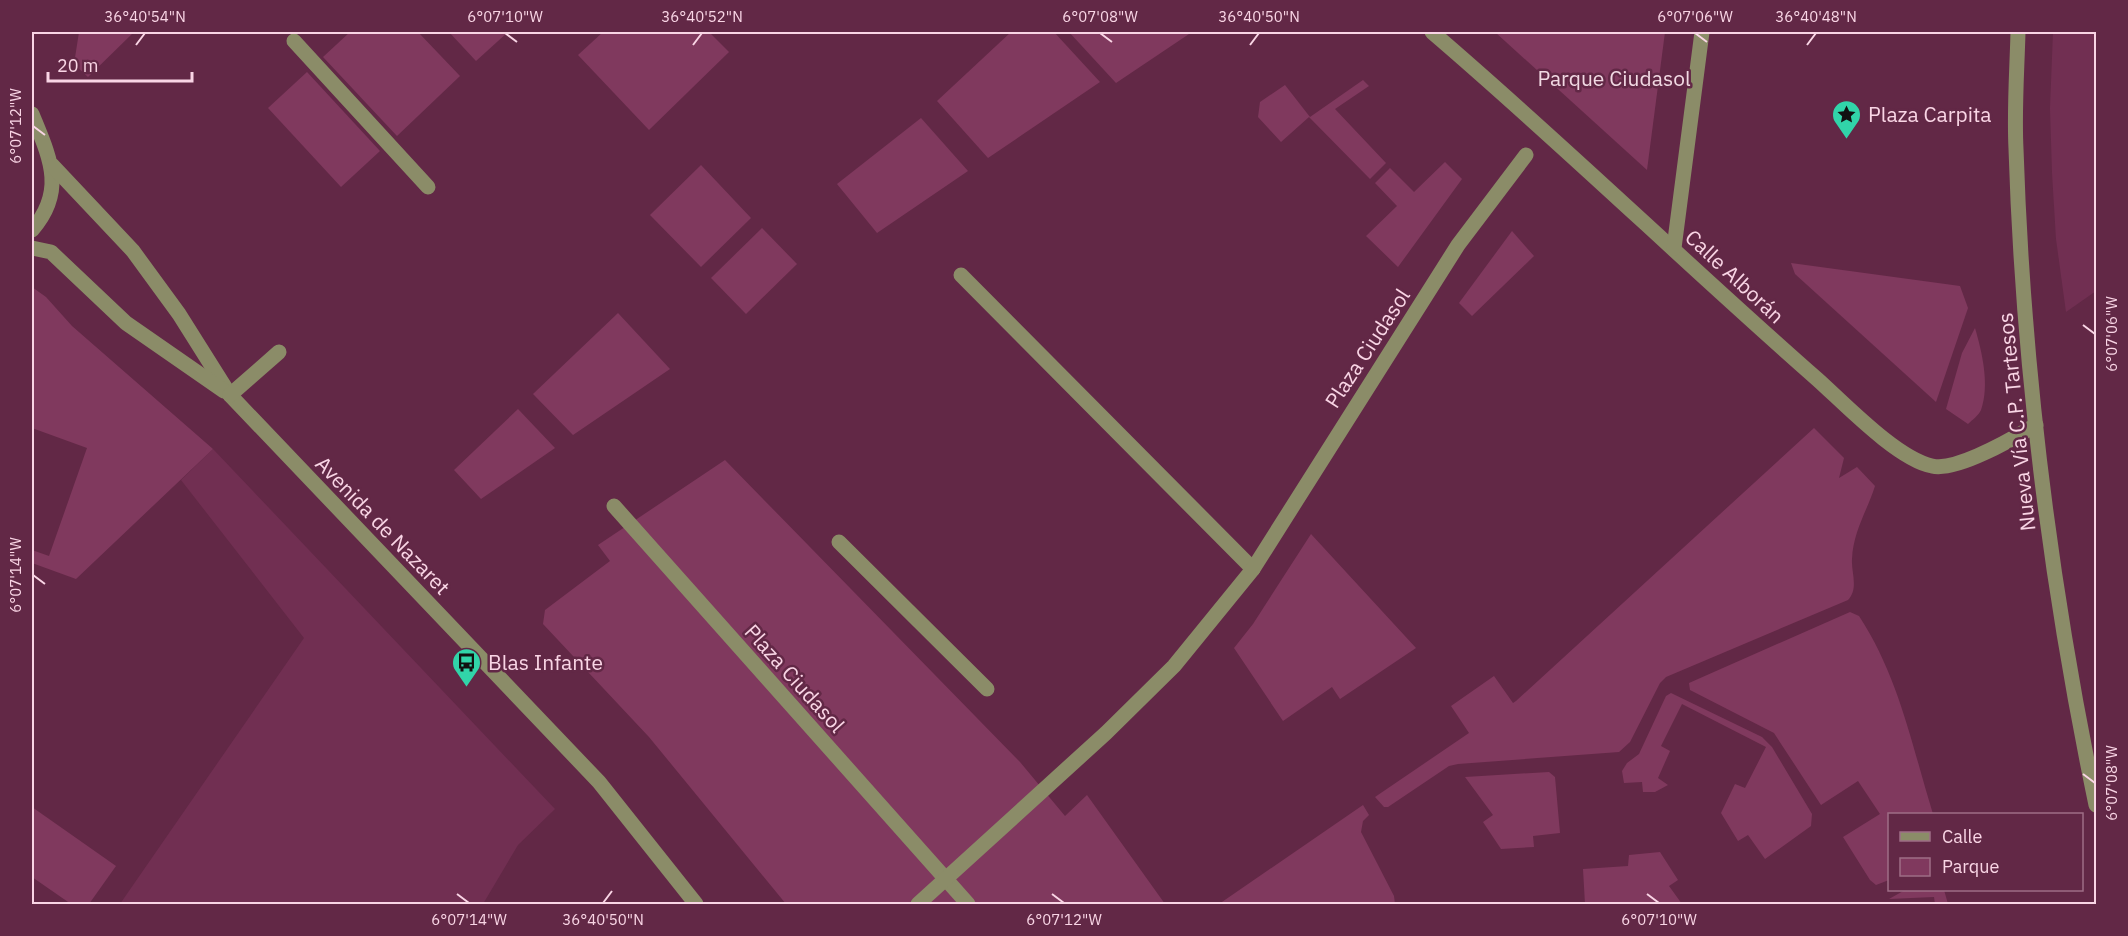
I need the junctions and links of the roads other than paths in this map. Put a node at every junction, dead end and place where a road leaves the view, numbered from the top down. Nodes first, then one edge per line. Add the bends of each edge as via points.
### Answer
1 (1432, 32) edge
2 (1701, 32) edge
3 (2018, 32) edge
4 (294, 41) dead end
5 (32, 114) edge
6 (1526, 155) dead end
7 (52, 165) junction
8 (428, 187) dead end
9 (32, 230) edge
10 (32, 248) edge
11 (1674, 248) junction
12 (961, 275) dead end
13 (279, 351) dead end
14 (230, 395) junction
15 (2036, 425) junction
16 (614, 506) dead end
17 (839, 542) dead end
18 (1253, 569) junction
19 (987, 689) dead end
20 (2097, 805) edge
21 (946, 879) junction
22 (696, 904) edge
23 (918, 904) edge
24 (968, 904) edge

1 - 11 street, Calle Alborán
2 - 11 street
3 - 15 street, Nueva Vía C.P. Tartesos via 2016,147
4 - 8 street
5 - 7 street
6 - 18 street, Plaza Ciudasol via 1458,245
7 - 9 street via 50,199
7 - 14 street, Avenida de Nazaret via 133,251 180,314
10 - 14 street via 51,252 126,323
11 - 15 street, Calle Alborán via 1791,356 1911,458 1933,467 1947,465 1994,450
12 - 18 street
13 - 14 street
14 - 22 street, Avenida de Nazaret via 599,782
15 - 20 street, Nueva Vía C.P. Tartesos via 2068,666
16 - 21 street, Plaza Ciudasol
17 - 19 street
18 - 21 street, Plaza Ciudasol via 1174,666
21 - 23 street, Plaza Ciudasol
21 - 24 street, Plaza Ciudasol

